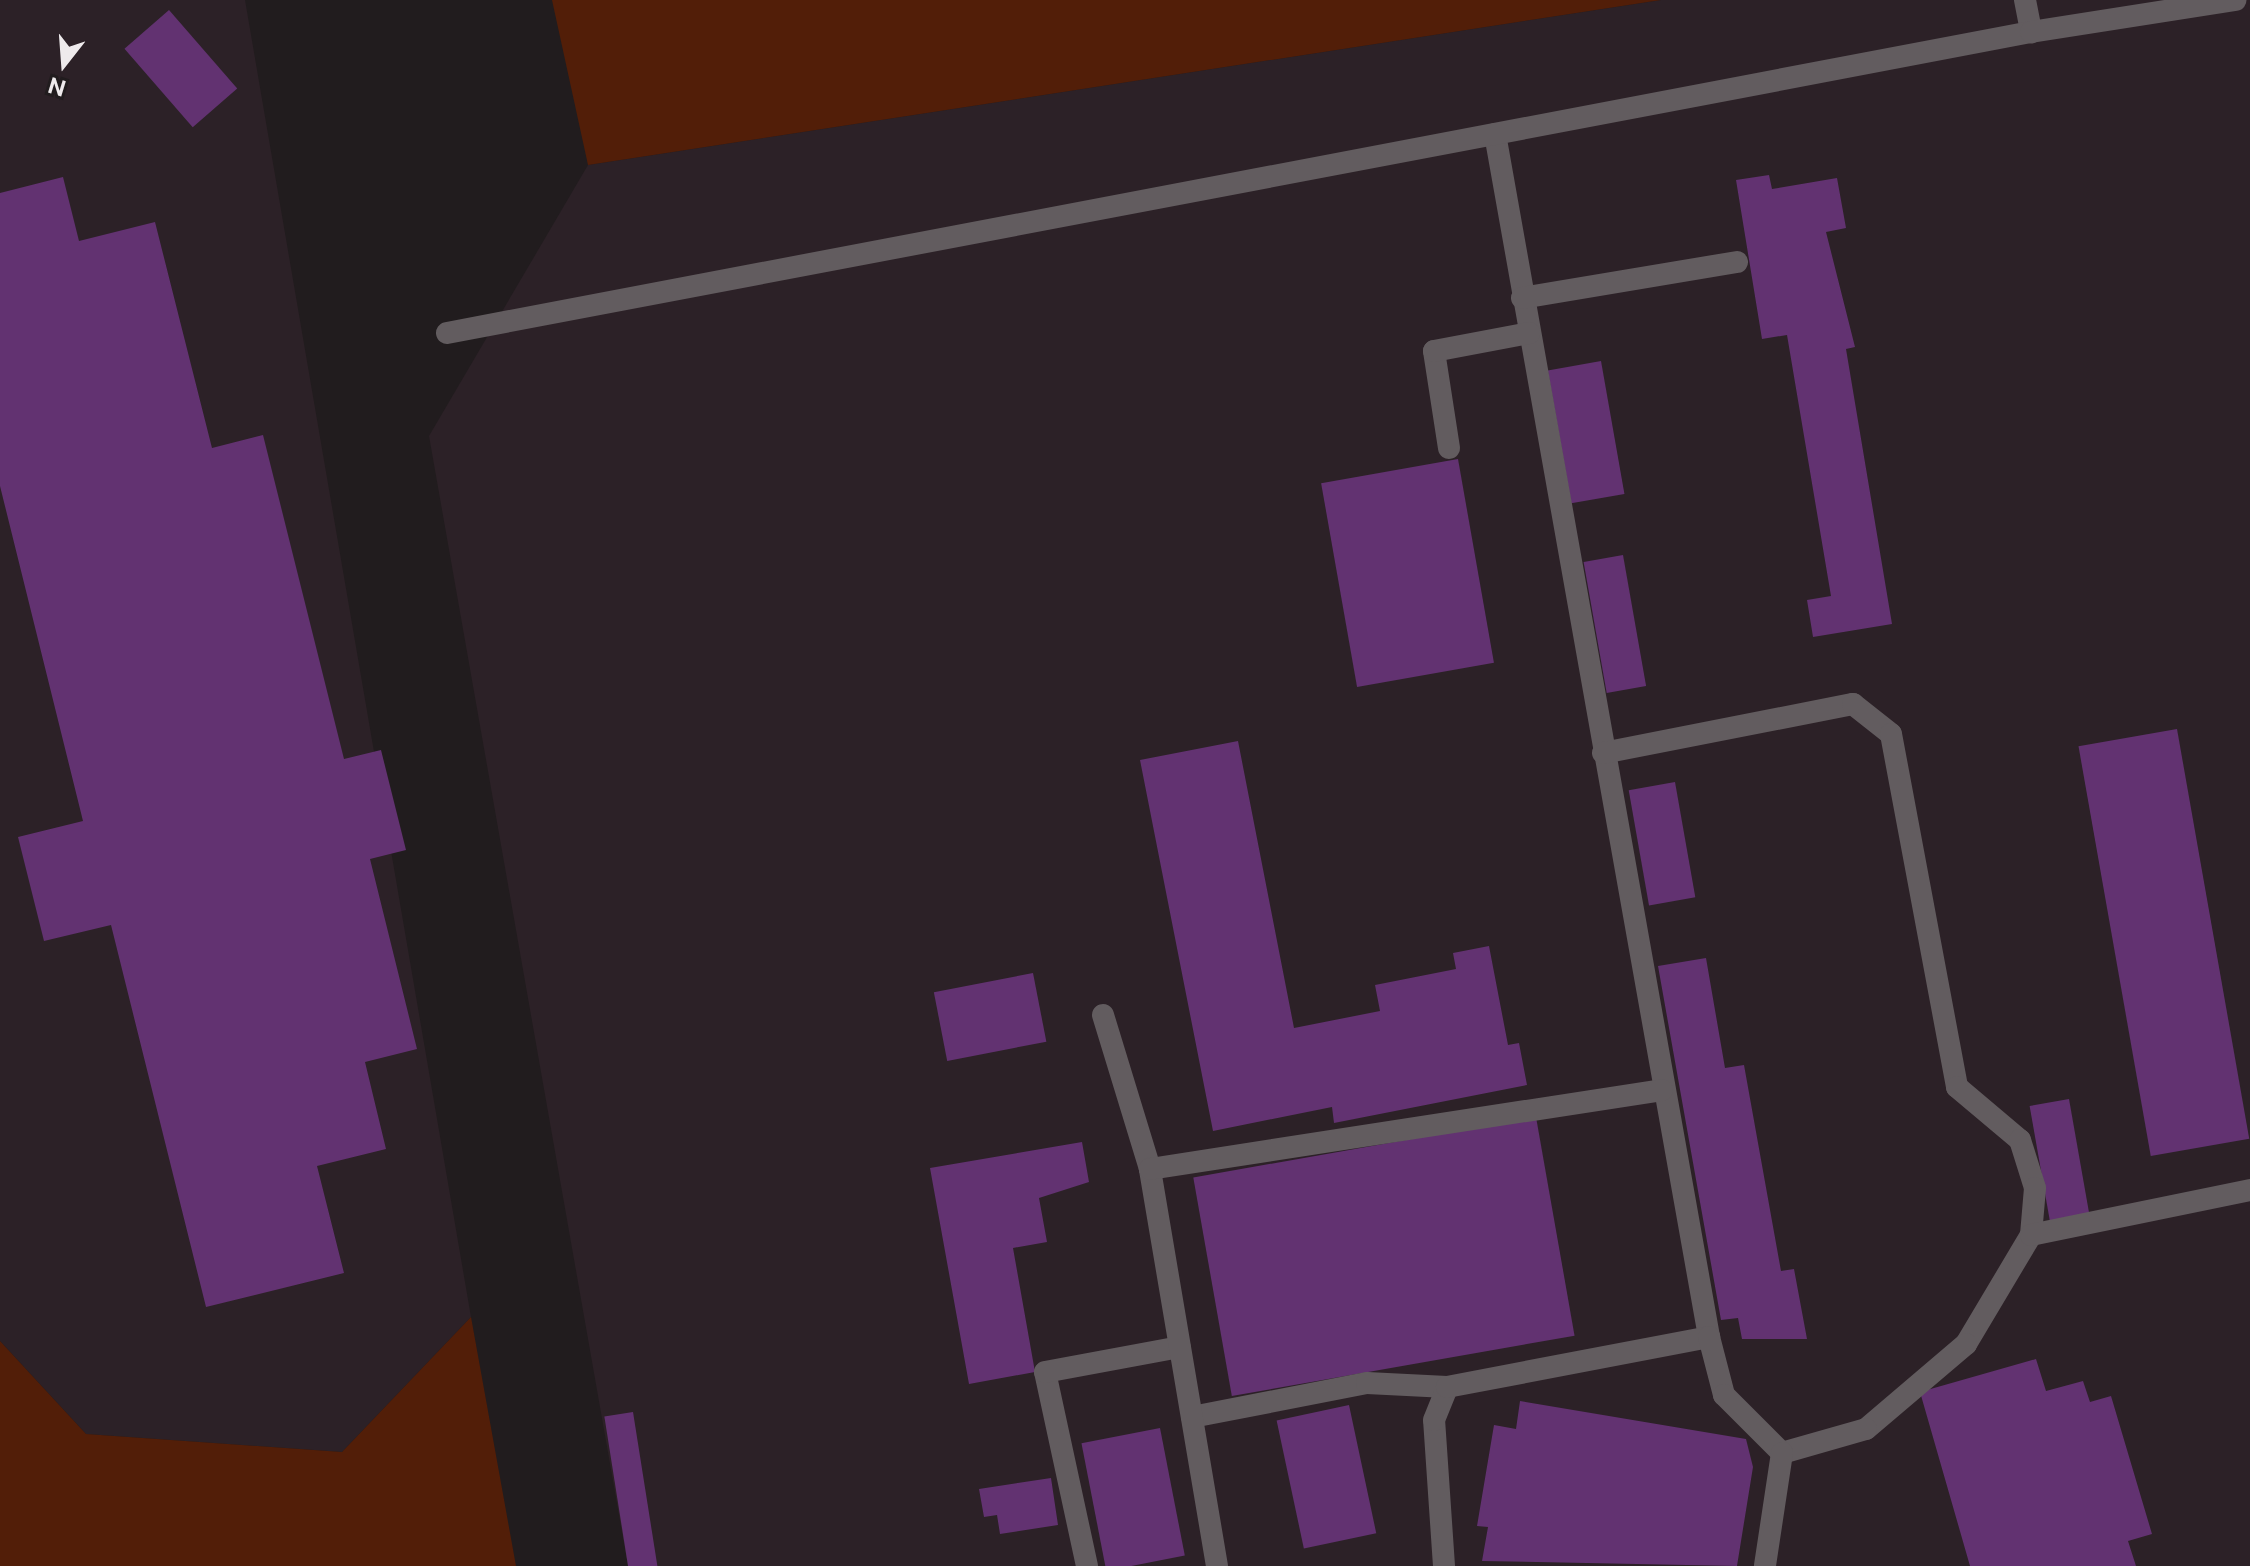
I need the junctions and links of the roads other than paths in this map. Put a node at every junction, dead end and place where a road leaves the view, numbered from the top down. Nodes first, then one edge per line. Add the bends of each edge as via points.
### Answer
1 (2025, 0) edge
2 (2236, 0) edge
3 (2031, 32) junction
4 (1495, 134) junction
5 (1737, 262) dead end
6 (1522, 298) junction
7 (447, 333) dead end
8 (1529, 333) junction
9 (1449, 448) dead end
10 (1603, 753) junction
11 (1103, 1015) dead end
12 (1662, 1090) junction
13 (1150, 1169) junction
14 (2250, 1190) edge
15 (2031, 1235) junction
16 (1709, 1337) junction
17 (1180, 1347) junction
18 (1447, 1387) junction
19 (1192, 1417) junction
20 (1782, 1453) junction
21 (1087, 1566) edge
22 (1217, 1566) edge
23 (1444, 1566) edge
24 (1765, 1566) edge

1 - 3 lane
2 - 3 lane
3 - 4 lane
4 - 6 lane
4 - 7 lane
5 - 6 lane
6 - 8 lane
8 - 9 lane via 1434,351
8 - 10 lane
10 - 12 lane
10 - 15 lane via 1853,704 1891,734 1957,1087 2020,1140 2035,1188
11 - 13 lane
12 - 13 lane
12 - 16 lane
13 - 17 lane
14 - 15 lane
15 - 20 lane via 1966,1344 1866,1429
16 - 18 lane
16 - 20 lane via 1724,1395
17 - 19 lane
17 - 21 lane via 1045,1372
18 - 19 lane via 1367,1383
18 - 23 lane via 1434,1420
19 - 22 lane
20 - 24 lane

